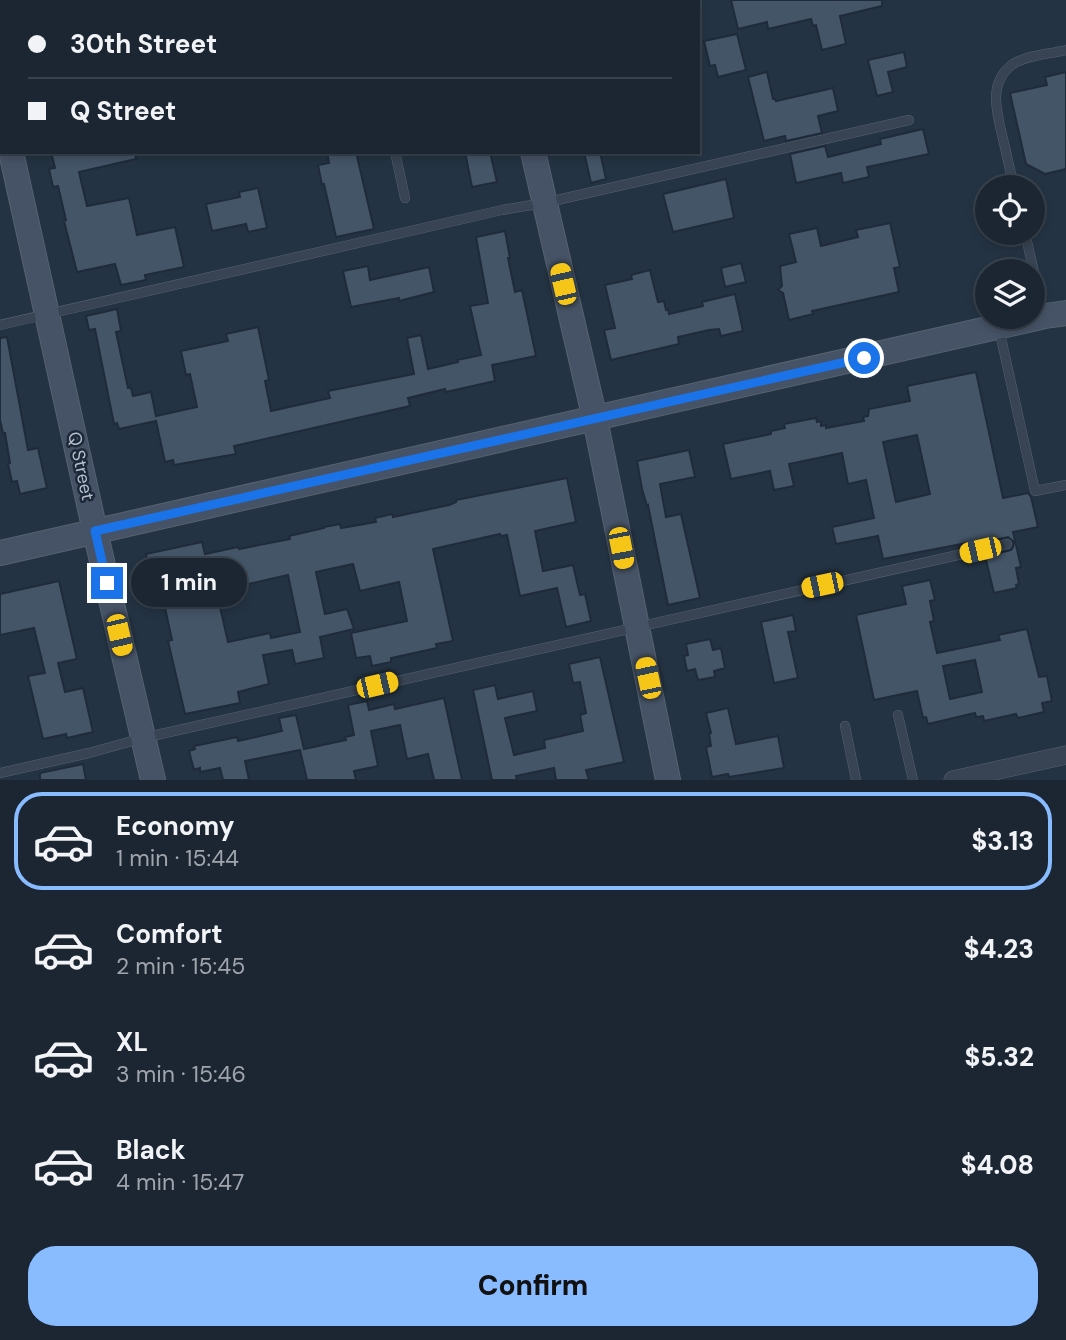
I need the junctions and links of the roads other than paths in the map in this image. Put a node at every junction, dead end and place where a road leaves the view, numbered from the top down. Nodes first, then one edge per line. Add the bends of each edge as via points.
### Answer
1 (1066, 50) edge
2 (909, 120) dead end
3 (11, 154) edge
4 (395, 154) edge
5 (533, 154) edge
6 (1011, 175) edge
7 (405, 198) dead end
8 (544, 203) junction
9 (1029, 245) edge
10 (47, 314) junction
11 (1055, 315) edge
12 (0, 325) edge
13 (990, 329) edge
14 (999, 329) edge
15 (595, 419) junction
16 (1066, 485) edge
17 (95, 531) junction
18 (1007, 544) dead end
19 (0, 553) edge
20 (637, 626) junction
21 (898, 715) dead end
22 (845, 726) dead end
23 (143, 738) junction
24 (1066, 755) edge
25 (0, 773) edge
26 (153, 780) edge
27 (668, 780) edge
28 (856, 780) edge
29 (913, 780) edge
30 (953, 780) edge

1 - 6 lane via 1014,63 998,83 995,105
2 - 8 lane
3 - 10 street, Q Street
4 - 7 lane
5 - 8 street
8 - 10 lane
8 - 15 street
9 - 11 lane
10 - 12 lane
10 - 17 street, Q Street
13 - 15 street
14 - 16 lane via 1035,491
15 - 17 street
15 - 20 street
17 - 19 street
17 - 23 street, Q Street
18 - 20 lane
20 - 23 lane
20 - 27 street
21 - 29 lane
22 - 28 lane
23 - 25 lane
23 - 26 street, Q Street
24 - 30 street

